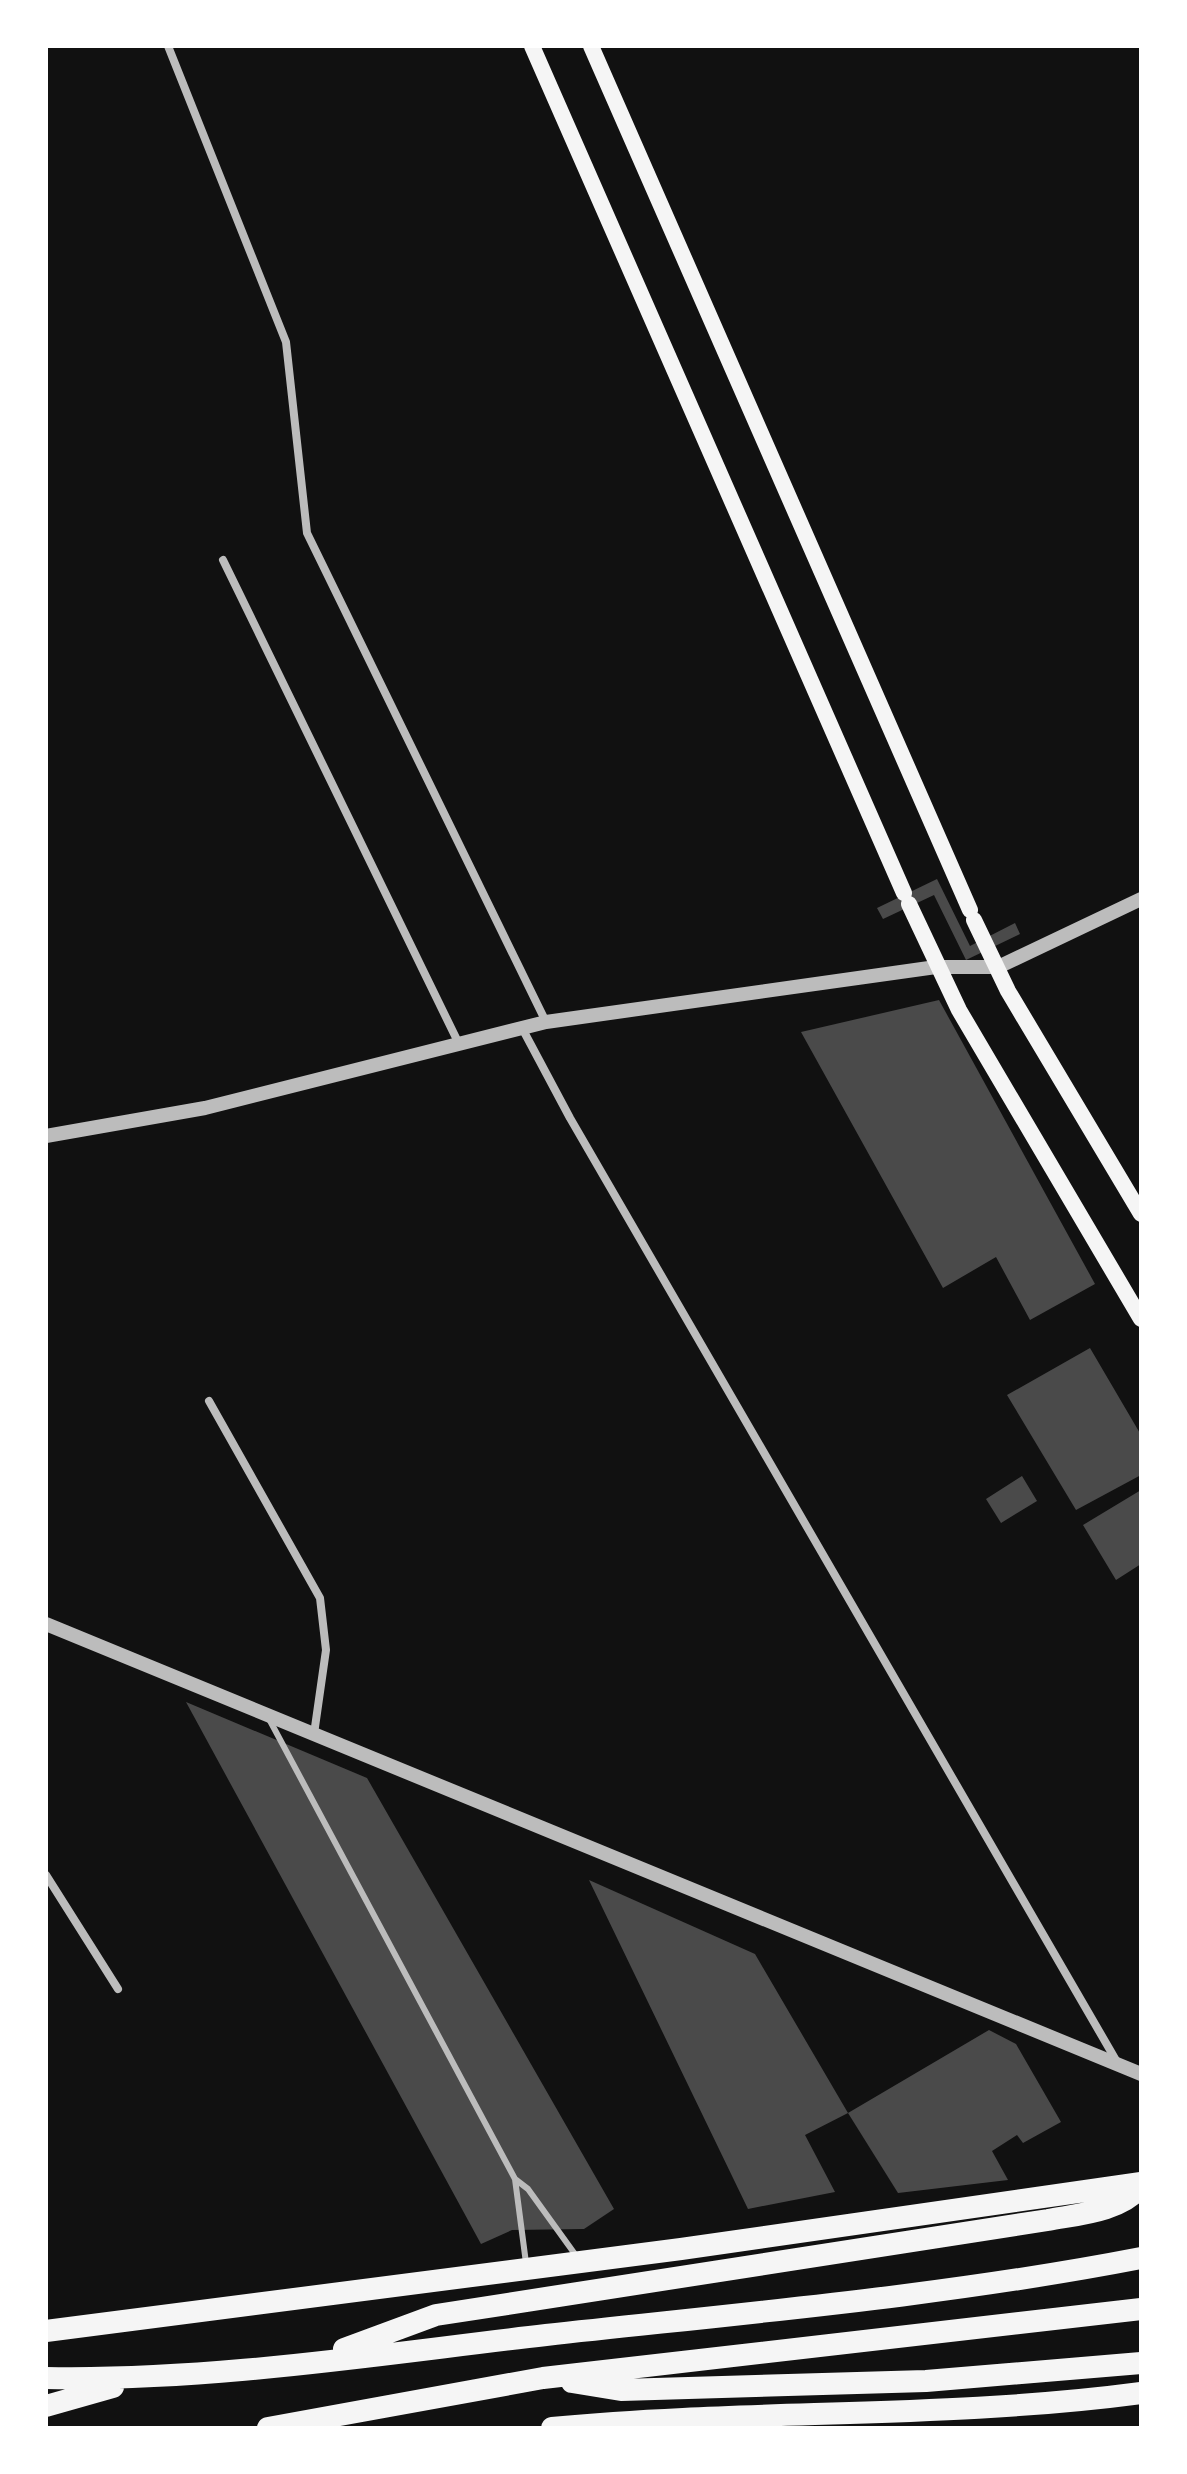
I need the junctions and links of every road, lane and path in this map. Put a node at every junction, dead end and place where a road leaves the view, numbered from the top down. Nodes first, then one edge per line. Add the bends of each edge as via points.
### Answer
1 (168, 46) edge
2 (532, 46) edge
3 (591, 46) edge
4 (223, 560) dead end
5 (1141, 899) edge
6 (936, 967) junction
7 (998, 967) junction
8 (546, 1022) junction
9 (522, 1028) junction
10 (459, 1044) junction
11 (46, 1136) edge
12 (1141, 1214) edge
13 (1141, 1319) edge
14 (209, 1401) dead end
15 (46, 1624) edge
16 (266, 1714) junction
17 (314, 1734) junction
18 (46, 1875) edge
19 (118, 1989) dead end
20 (1117, 2062) junction
21 (1141, 2074) edge
22 (515, 2179) junction
23 (1141, 2185) edge
24 (1141, 2258) edge
25 (581, 2262) junction
26 (528, 2269) junction
27 (1141, 2309) edge
28 (46, 2331) edge
29 (312, 2362) junction
30 (1141, 2363) edge
31 (46, 2378) edge
32 (543, 2378) junction
33 (137, 2380) junction
34 (1141, 2393) edge
35 (46, 2406) edge
36 (268, 2428) edge
37 (552, 2428) edge

1 - 8 street via 286,342 307,533
2 - 6 main road
3 - 7 main road
4 - 10 street
5 - 7 street
6 - 7 street
6 - 8 street
6 - 13 main road
7 - 12 main road
8 - 9 street
9 - 10 street
9 - 20 street
10 - 11 street via 205,1108
14 - 17 street via 320,1598 326,1650
15 - 16 street
16 - 17 street
16 - 22 lane
17 - 20 street
18 - 19 street
20 - 21 street
22 - 25 lane via 560,2229
22 - 26 lane
23 - 25 highway
23 - 29 highway via 1114,2206 977,2232 436,2315
24 - 29 highway via 1017,2282
25 - 26 highway
26 - 28 highway
27 - 32 highway
29 - 33 highway
30 - 32 highway via 926,2381 621,2390
31 - 33 highway
32 - 36 highway
33 - 35 highway
34 - 37 highway via 1064,2404 648,2419

